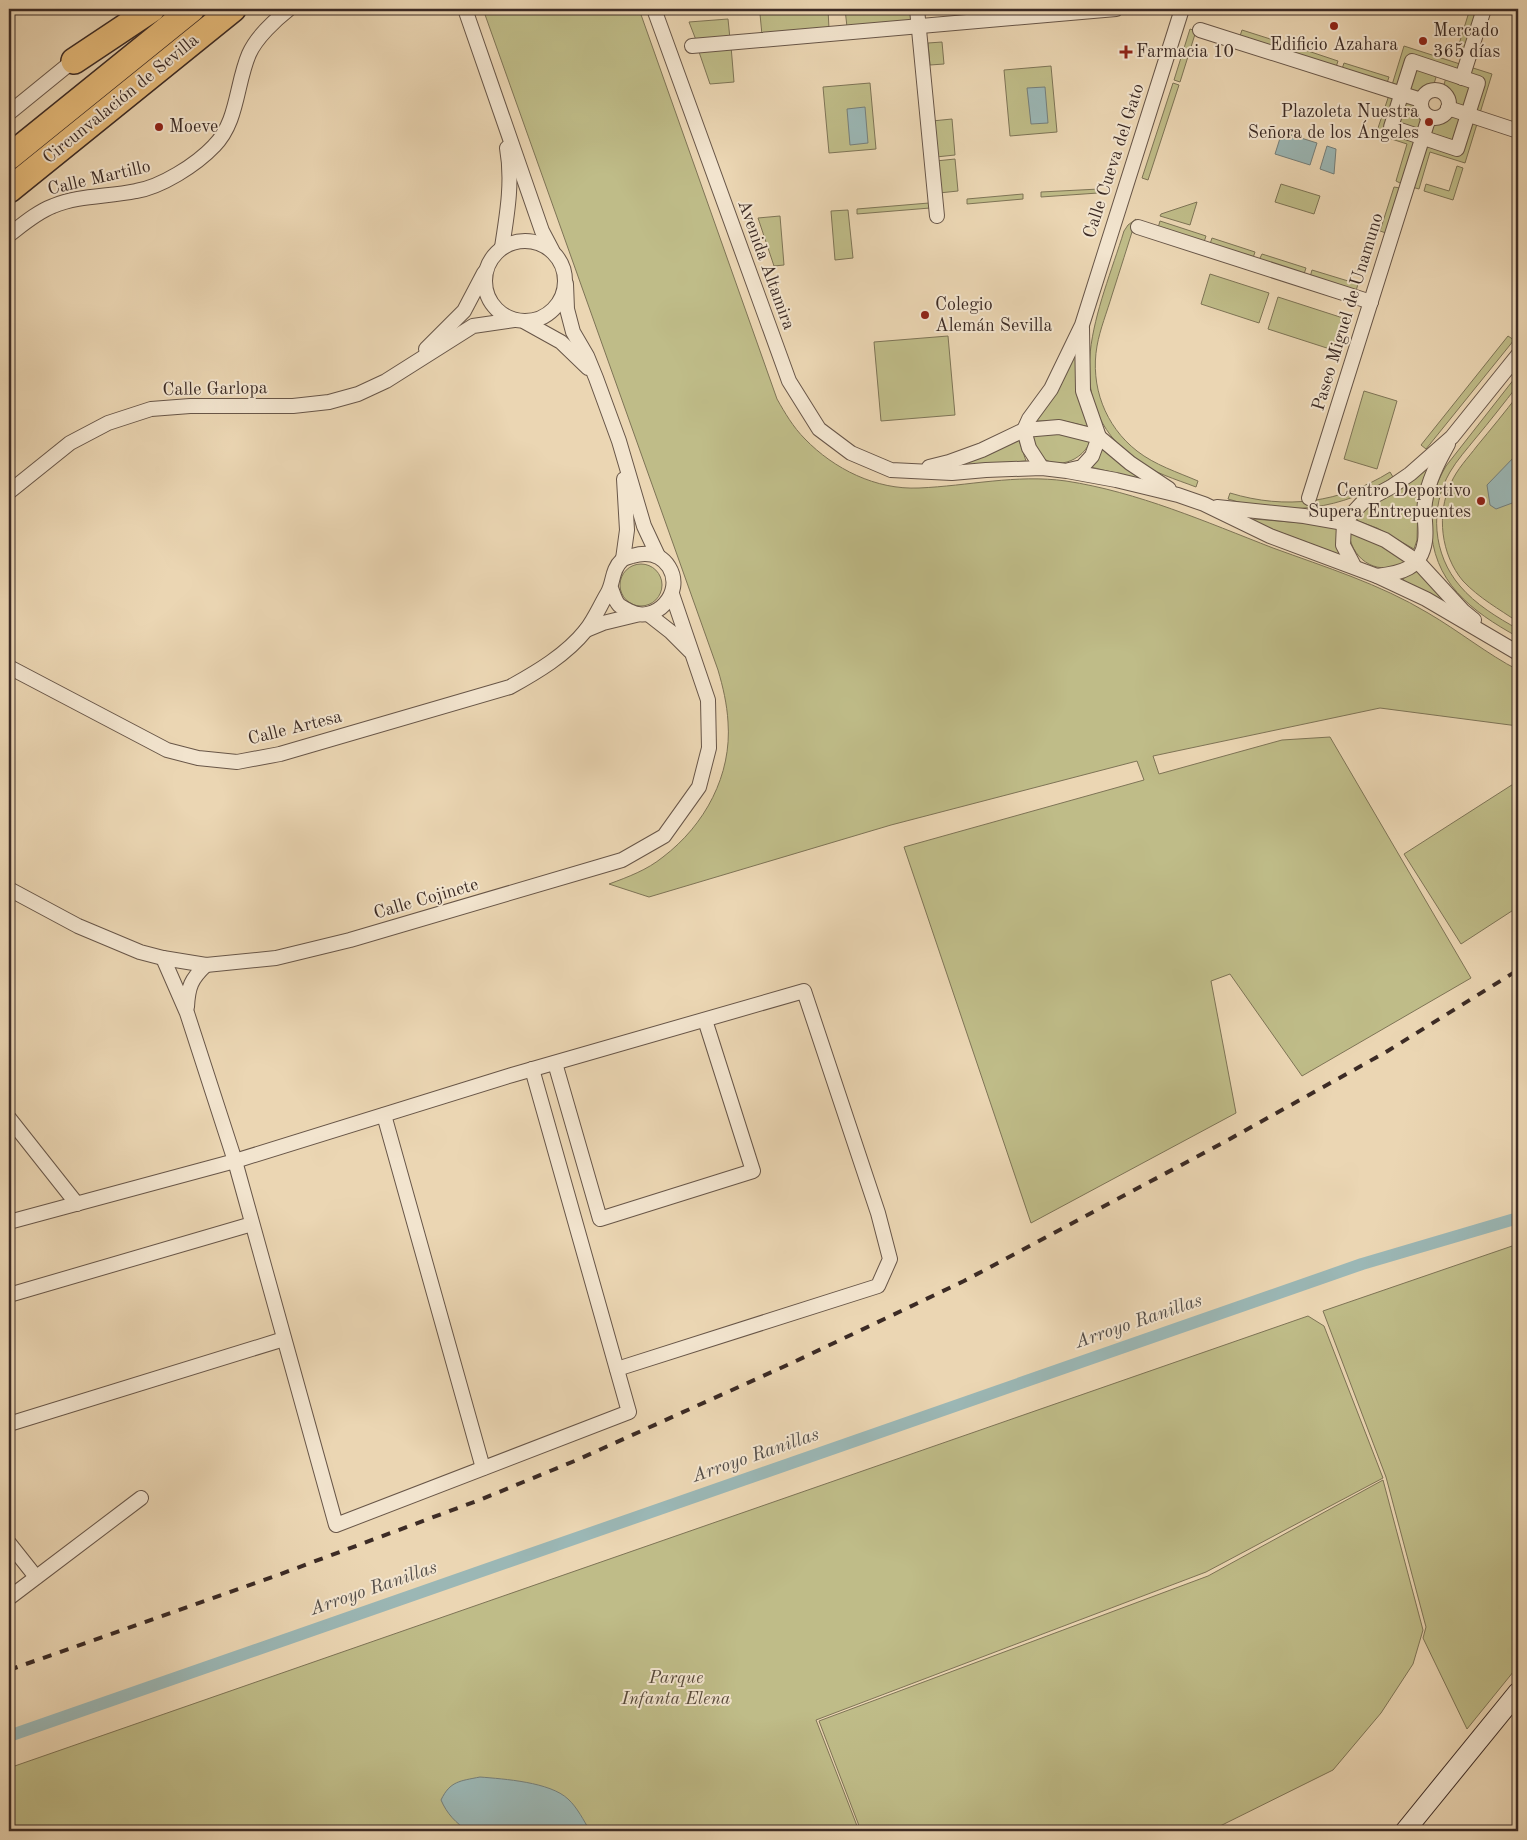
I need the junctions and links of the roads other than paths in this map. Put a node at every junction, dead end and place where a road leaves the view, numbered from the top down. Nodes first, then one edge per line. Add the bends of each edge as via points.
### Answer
1 (138, 9) edge
2 (152, 9) edge
3 (192, 9) edge
4 (233, 9) edge
5 (288, 9) edge
6 (465, 9) edge
7 (654, 9) edge
8 (917, 9) edge
9 (1116, 9) edge
10 (1182, 9) edge
11 (1484, 9) edge
12 (1012, 16) edge
13 (919, 26) junction
14 (1200, 30) dead end
15 (692, 46) dead end
16 (74, 61) junction
17 (1444, 72) junction
18 (1462, 78) junction
19 (1437, 90) junction
20 (1401, 94) junction
21 (1422, 100) junction
22 (499, 106) junction
23 (1448, 108) junction
24 (9, 114) edge
25 (1468, 115) junction
26 (1429, 116) junction
27 (1518, 131) edge
28 (1422, 138) junction
29 (9, 157) edge
30 (9, 190) edge
31 (937, 216) dead end
32 (1138, 227) dead end
33 (9, 236) edge
34 (502, 247) junction
35 (552, 250) junction
36 (486, 268) junction
37 (566, 284) junction
38 (1371, 302) junction
39 (520, 321) junction
40 (1082, 325) junction
41 (1518, 355) edge
42 (408, 367) junction
43 (596, 378) junction
44 (1024, 430) junction
45 (1099, 437) junction
46 (1452, 437) junction
47 (619, 441) junction
48 (1042, 468) junction
49 (1067, 470) junction
50 (914, 471) junction
51 (9, 492) edge
52 (1178, 495) junction
53 (1310, 498) dead end
54 (1205, 505) junction
55 (1344, 523) junction
56 (658, 556) junction
57 (623, 559) junction
58 (1418, 562) junction
59 (1354, 566) junction
60 (1377, 576) junction
61 (611, 588) junction
62 (672, 594) junction
63 (642, 615) junction
64 (586, 630) junction
65 (1513, 651) edge
66 (694, 655) junction
67 (9, 667) edge
68 (9, 889) edge
69 (162, 958) junction
70 (206, 965) junction
71 (187, 1013) junction
72 (705, 1020) junction
73 (555, 1063) junction
74 (532, 1069) junction
75 (384, 1115) junction
76 (9, 1118) edge
77 (234, 1161) junction
78 (77, 1204) junction
79 (9, 1222) edge
80 (252, 1224) junction
81 (9, 1295) edge
82 (284, 1340) junction
83 (617, 1369) junction
84 (9, 1424) edge
85 (484, 1468) junction
86 (140, 1498) dead end
87 (9, 1543) edge
88 (36, 1577) junction
89 (9, 1598) edge
90 (1518, 1692) edge
91 (1405, 1831) edge

1 - 16 street
2 - 16 highway
3 - 29 highway, Circunvalación de Sevilla
4 - 30 highway, Circunvalación de Sevilla
5 - 33 street, Calle Martillo via 272,23 249,53 230,123 214,146 164,182 136,191 85,197 52,206
6 - 22 street
7 - 50 street, Avenida Altamira via 789,381 819,429 851,453 891,470
8 - 13 street
9 - 12 street
10 - 40 street, Calle Cueva del Gato
11 - 18 street
12 - 13 street
13 - 15 street
13 - 31 street
14 - 20 street
16 - 24 street
17 - 18 street
17 - 19 street
17 - 20 street via 1412,61
18 - 25 street via 1478,83
19 - 21 street via 1426,93
19 - 23 street via 1448,99
20 - 21 street
20 - 28 street via 1390,127
21 - 26 street via 1421,108
22 - 34 street via 510,165 508,215
22 - 35 street via 542,231
23 - 25 street
23 - 26 street via 1442,116
25 - 27 street
25 - 28 street via 1457,149
26 - 28 street
28 - 38 street, Paseo Miguel de Unamuno
32 - 38 street
34 - 35 street via 529,240
34 - 36 street
35 - 37 street via 564,269
36 - 39 street via 485,288 496,309
36 - 42 street, Calle Garlopa via 464,311
37 - 39 street via 560,302 546,316
37 - 43 street via 567,309 573,332
38 - 53 street, Paseo Miguel de Unamuno
39 - 42 street, Calle Garlopa via 473,326
39 - 43 street via 561,342
40 - 44 street via 1052,389
40 - 45 street via 1083,391
41 - 46 street
42 - 51 street, Calle Garlopa via 358,394 329,402 293,406 190,406 152,409 127,416 70,443
43 - 47 street
44 - 45 street, Avenida Altamira via 1059,427
44 - 48 street via 1029,448
44 - 50 street, Avenida Altamira via 950,462
45 - 49 street via 1092,456 1082,467
45 - 52 street, Avenida Altamira via 1130,463
46 - 55 street via 1410,474 1362,502
46 - 58 street via 1434,470 1425,502 1425,541
47 - 56 street via 644,526
47 - 57 street via 627,530
48 - 49 street, Avenida Altamira
48 - 50 street, Avenida Altamira via 952,473
49 - 52 street, Avenida Altamira
52 - 54 street, Avenida Altamira
54 - 55 street, Avenida Altamira
54 - 59 street, Avenida Altamira via 1270,536
55 - 58 street, Avenida Altamira via 1385,540
55 - 59 street via 1343,545
56 - 57 street via 644,552
56 - 62 street via 669,567
57 - 61 street via 613,572
58 - 60 street via 1400,573
58 - 65 street, Avenida Altamira via 1463,610
59 - 60 street, Avenida Altamira
60 - 65 street, Avenida Altamira via 1426,599
61 - 63 street via 619,605
61 - 64 street, Calle Artesa
62 - 63 street via 663,607
62 - 66 street, Calle Cojinete
63 - 64 street, Calle Artesa via 603,622
63 - 66 street, Calle Cojinete via 671,632
64 - 67 street, Calle Artesa via 564,652 510,687 280,754 237,762 198,758 167,750
66 - 70 street, Calle Cojinete via 708,700 709,748 699,788 664,836 622,860 350,940 276,958
68 - 69 street, Calle Cojinete via 78,926
69 - 70 street, Calle Cojinete
69 - 71 street
70 - 71 street via 188,990
71 - 77 street
72 - 73 street
72 - 73 street via 753,1171 600,1219
72 - 83 street via 804,991 878,1213 890,1259 878,1286
73 - 74 street
74 - 75 street
74 - 83 street
75 - 77 street
75 - 85 street
76 - 78 street
77 - 78 street
77 - 80 street
78 - 79 street
80 - 81 street
80 - 82 street
82 - 84 street
82 - 85 street via 336,1525
83 - 85 street via 628,1412
86 - 88 street
87 - 88 street
88 - 89 street
90 - 91 main road

